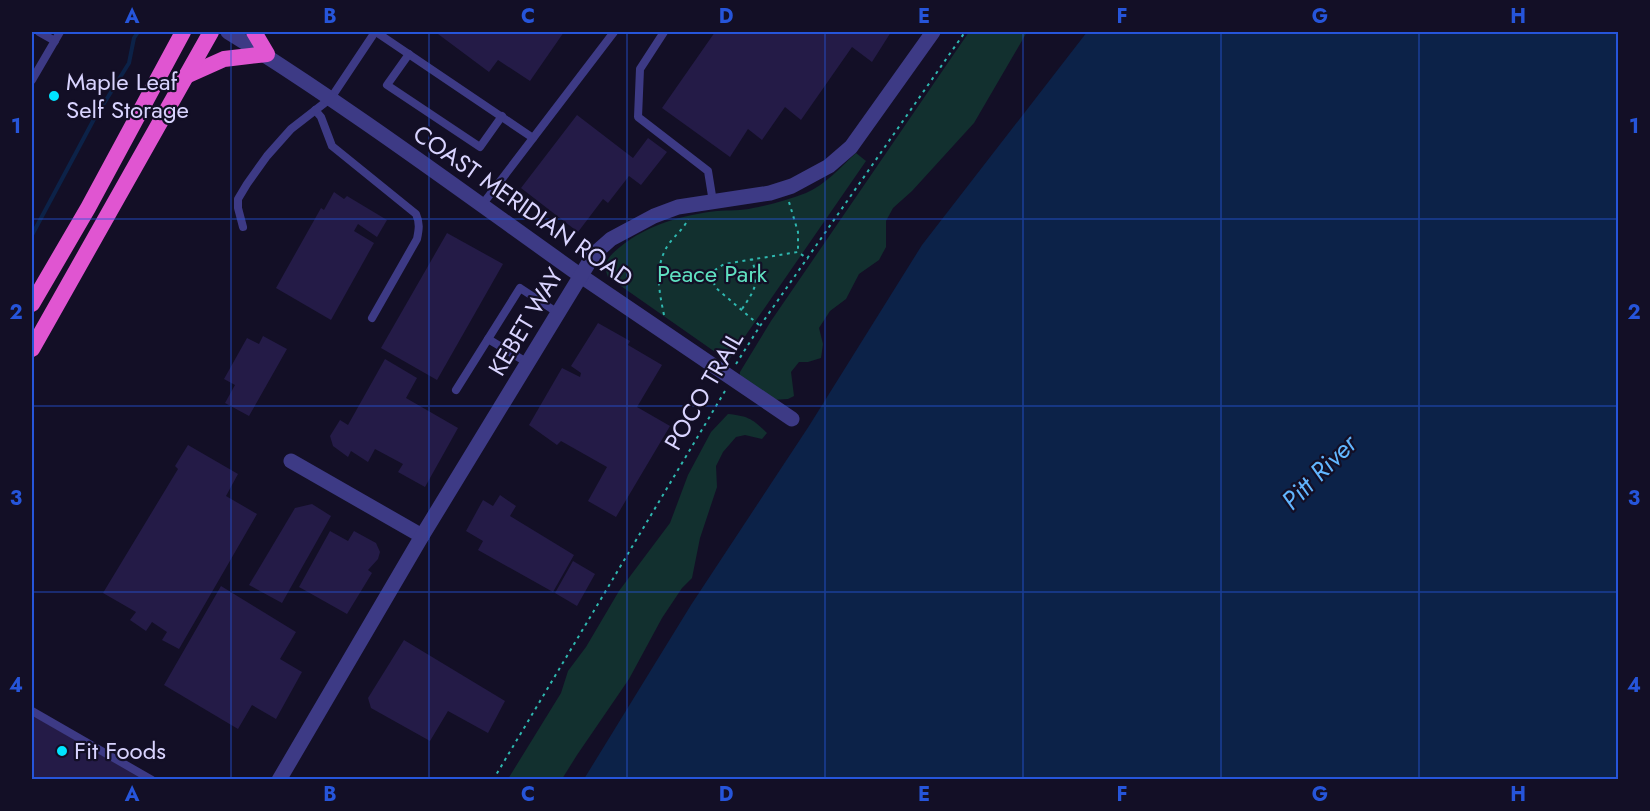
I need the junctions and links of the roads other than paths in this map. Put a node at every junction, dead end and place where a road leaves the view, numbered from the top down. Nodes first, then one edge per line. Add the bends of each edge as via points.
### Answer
1 (39, 32) edge
2 (60, 32) edge
3 (211, 32) edge
4 (228, 32) edge
5 (254, 32) edge
6 (375, 32) edge
7 (614, 32) edge
8 (664, 32) edge
9 (933, 32) edge
10 (180, 34) edge
11 (55, 41) junction
12 (267, 54) junction
13 (409, 54) junction
14 (186, 76) junction
15 (32, 80) edge
16 (331, 98) junction
17 (315, 110) junction
18 (502, 117) junction
19 (533, 138) junction
20 (713, 202) junction
21 (482, 206) junction
22 (243, 227) dead end
23 (581, 276) junction
24 (32, 304) edge
25 (558, 313) junction
26 (372, 318) dead end
27 (488, 339) junction
28 (32, 349) edge
29 (528, 363) junction
30 (456, 390) dead end
31 (792, 419) dead end
32 (291, 461) dead end
33 (422, 536) junction
34 (32, 711) edge
35 (152, 780) edge
36 (279, 780) edge

1 - 11 lane
2 - 11 lane
3 - 14 highway
4 - 12 street, COAST MERIDIAN ROAD
5 - 12 highway
6 - 13 lane
6 - 16 lane
7 - 19 lane
8 - 20 lane via 640,69 638,117 708,171
9 - 20 street, KEBET WAY via 851,147 829,166 770,193
10 - 24 highway
11 - 15 lane
12 - 14 highway via 224,59
12 - 16 street, COAST MERIDIAN ROAD
13 - 18 lane
13 - 18 lane via 387,85 480,147
14 - 28 highway
16 - 17 lane
16 - 21 street, COAST MERIDIAN ROAD
17 - 22 lane via 291,129 247,184 238,199
17 - 26 lane via 332,146 416,214 420,227
18 - 19 lane
19 - 21 lane
20 - 23 street, KEBET WAY via 678,207 611,239 594,254
21 - 23 street, COAST MERIDIAN ROAD
23 - 25 street, KEBET WAY
23 - 31 street, COAST MERIDIAN ROAD
25 - 27 lane via 520,288
25 - 29 street, KEBET WAY
27 - 29 lane
27 - 30 lane
29 - 33 street, KEBET WAY
32 - 33 street
33 - 36 street, KEBET WAY
34 - 35 lane

